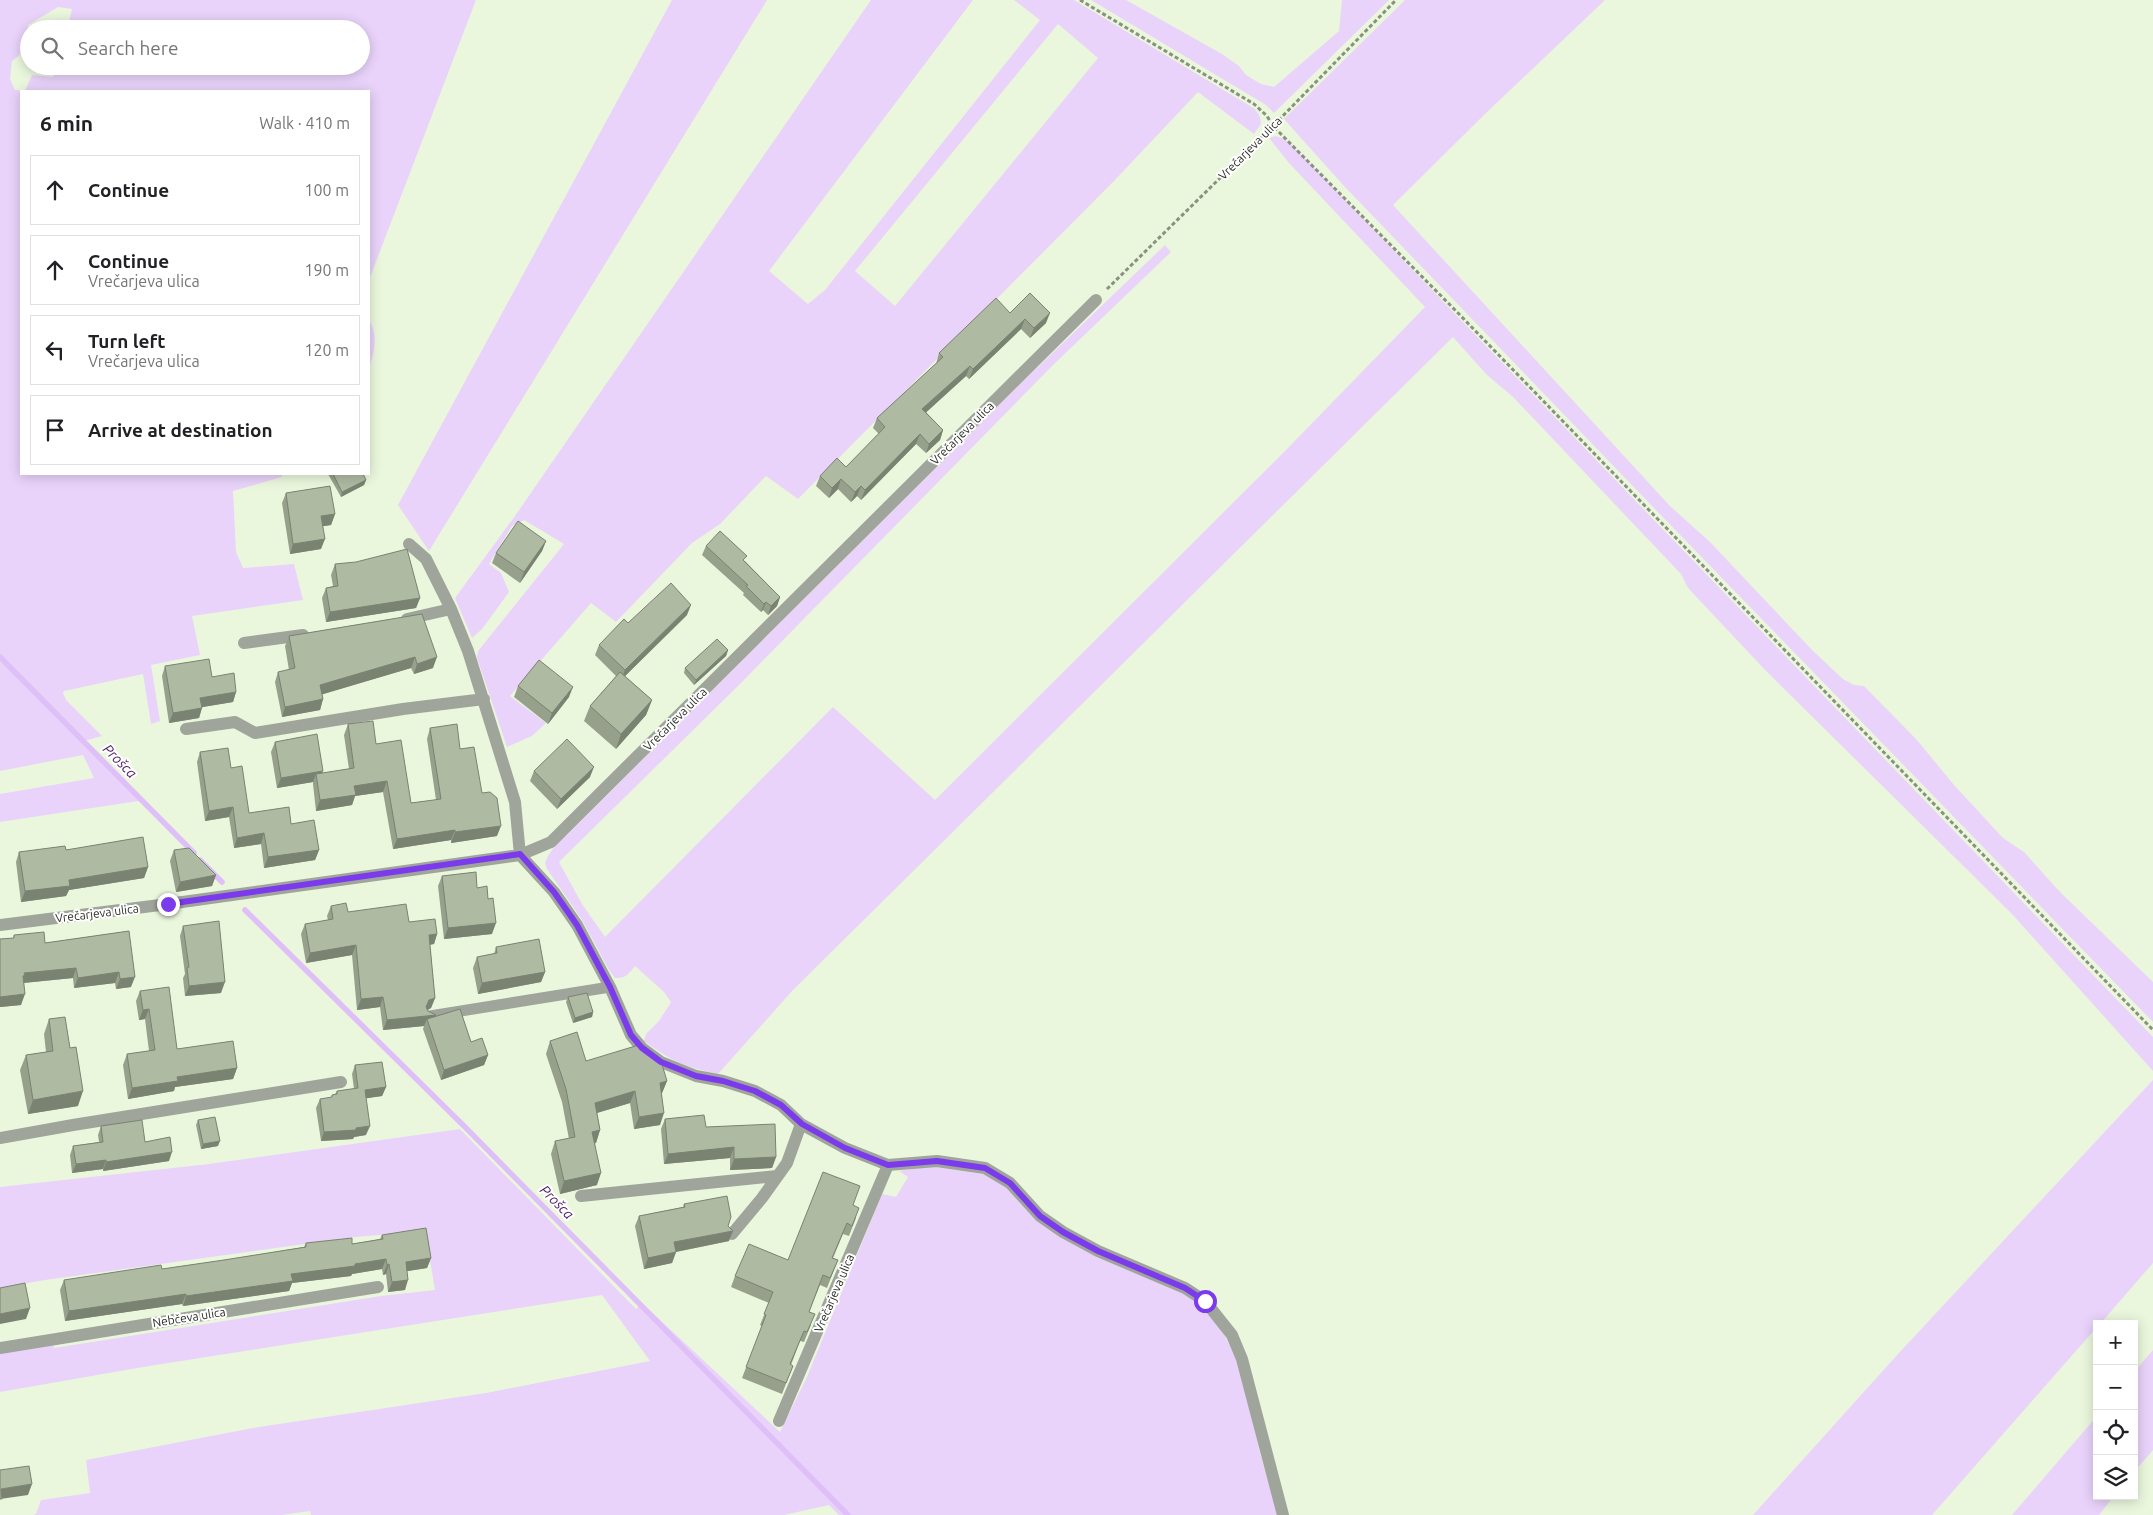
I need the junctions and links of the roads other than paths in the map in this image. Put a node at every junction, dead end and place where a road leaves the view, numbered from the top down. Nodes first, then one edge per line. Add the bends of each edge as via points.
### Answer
1 (1096, 300) road end
2 (409, 544) dead end
3 (451, 609) junction
4 (390, 621) edge
5 (318, 633) edge
6 (244, 643) dead end
7 (484, 699) junction
8 (186, 729) dead end
9 (520, 854) junction
10 (0, 925) edge
11 (610, 987) junction
12 (430, 1016) edge
13 (341, 1082) dead end
14 (802, 1124) junction
15 (0, 1138) edge
16 (888, 1165) junction
17 (777, 1176) junction
18 (581, 1196) dead end
19 (732, 1234) edge
20 (378, 1287) dead end
21 (0, 1348) edge
22 (780, 1420) dead end
23 (1283, 1515) edge

1 - 9 street, Vrečarjeva ulica via 551,842
2 - 3 street via 426,559
3 - 4 street
3 - 7 street
5 - 6 street
7 - 8 street via 254,733 235,722
7 - 9 street via 515,802
9 - 10 street, Vrečarjeva ulica
9 - 11 street via 554,892 577,925
11 - 12 lane
11 - 14 street via 631,1035 661,1062 696,1076 755,1091 781,1105
13 - 15 street
14 - 16 street via 845,1148
14 - 17 street via 791,1154
16 - 22 street, Vrečarjeva ulica
16 - 23 street via 937,1161 985,1168 1010,1183 1040,1216 1063,1232 1098,1251 1185,1288 1205,1301 1232,1335 1242,1359
17 - 18 street
17 - 19 street
20 - 21 street, Nebčeva ulica

